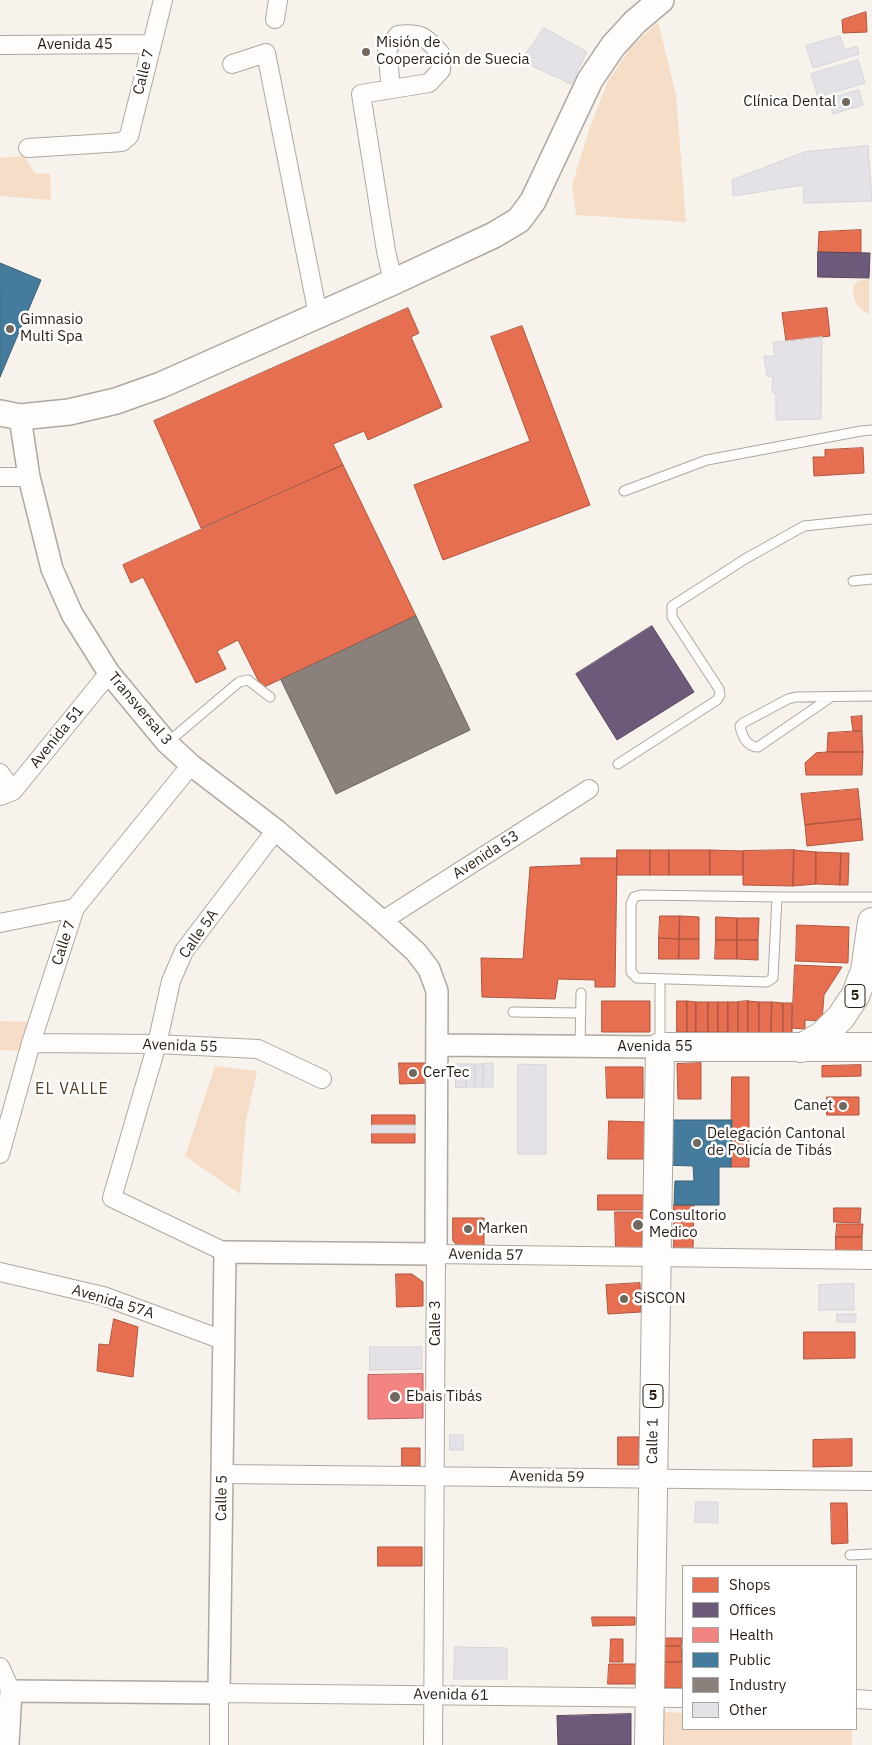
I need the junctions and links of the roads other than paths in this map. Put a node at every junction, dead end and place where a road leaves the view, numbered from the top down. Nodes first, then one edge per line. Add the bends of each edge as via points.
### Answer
1 (163, 0) edge
2 (278, 0) edge
3 (655, 2) edge
4 (275, 19) dead end
5 (151, 44) junction
6 (0, 45) edge
7 (232, 64) dead end
8 (391, 88) dead end
9 (28, 148) dead end
10 (393, 282) junction
11 (318, 315) junction
12 (10, 415) edge
13 (872, 430) edge
14 (0, 477) edge
15 (29, 477) junction
16 (624, 491) dead end
17 (872, 519) edge
18 (872, 579) edge
19 (853, 581) dead end
20 (109, 673) junction
21 (872, 696) edge
22 (270, 697) dead end
23 (831, 697) junction
24 (166, 743) junction
25 (618, 764) dead end
26 (192, 765) junction
27 (0, 773) edge
28 (589, 789) dead end
29 (7, 793) edge
30 (276, 830) junction
31 (777, 897) junction
32 (872, 897) edge
33 (75, 908) junction
34 (382, 920) junction
35 (872, 922) edge
36 (0, 924) edge
37 (660, 979) junction
38 (581, 993) dead end
39 (513, 1012) dead end
40 (581, 1012) junction
41 (31, 1043) junction
42 (158, 1044) junction
43 (438, 1044) junction
44 (580, 1046) junction
45 (660, 1047) junction
46 (872, 1047) edge
47 (801, 1048) junction
48 (322, 1078) dead end
49 (0, 1154) edge
50 (112, 1198) joint
51 (224, 1252) junction
52 (436, 1254) junction
53 (655, 1257) junction
54 (872, 1260) edge
55 (0, 1272) edge
56 (223, 1340) junction
57 (222, 1474) junction
58 (434, 1476) junction
59 (652, 1478) junction
60 (872, 1481) edge
61 (850, 1554) dead end
62 (872, 1554) edge
63 (0, 1668) edge
64 (10, 1691) junction
65 (219, 1693) junction
66 (433, 1695) junction
67 (649, 1697) junction
68 (682, 1698) edge
69 (857, 1700) edge
70 (872, 1700) edge
71 (5, 1736) edge
72 (219, 1745) edge
73 (432, 1745) edge
74 (649, 1745) edge

1 - 5 street, Calle 7
2 - 4 street
3 - 10 main road via 613,46 590,80 533,201 519,220
5 - 6 street, Avenida 45
5 - 9 street, Calle 7 via 129,136 122,142
7 - 11 street via 266,53
8 - 10 street via 361,94
10 - 11 main road
11 - 12 main road via 125,398 69,412
12 - 15 street, Transversal 3
13 - 16 lane via 708,460
14 - 15 street
15 - 20 street, Transversal 3 via 52,569 72,614
17 - 25 lane via 804,526 672,606 672,617 720,695
18 - 19 lane
20 - 24 street, Transversal 3
20 - 29 street, Avenida 51
21 - 23 lane
22 - 24 lane via 248,680 239,682
23 - 23 lane via 788,699 743,723 741,730 748,744 758,747
24 - 26 street, Transversal 3
26 - 30 street, Transversal 3
26 - 33 street, Calle 7
27 - 29 street
28 - 34 street, Avenida 53
30 - 34 street, Transversal 3
30 - 42 street, Calle 5A via 184,950 171,981
31 - 32 lane
31 - 37 lane via 771,981
31 - 37 lane via 634,897 631,904 631,972 637,978
33 - 36 street
33 - 41 street, Calle 7
34 - 43 street, Calle 3 via 416,952 428,969 436,991
35 - 47 main road, 5 via 865,971 855,996 841,1017 822,1036
37 - 45 lane
38 - 40 lane
39 - 40 lane
40 - 44 lane
41 - 42 street, Avenida 55
41 - 49 street, Calle 7
42 - 48 street, Avenida 55 via 258,1049
42 - 50 street, Calle 5A
43 - 44 street, Avenida 55
43 - 52 street, Calle 3
44 - 45 street, Avenida 55
45 - 47 main road, Avenida 55
45 - 53 main road, Calle 1 / 5
46 - 47 main road, Avenida 55
50 - 51 street, Avenida 57
51 - 52 street, Avenida 57
51 - 56 street, Calle 5
52 - 53 street, Avenida 57
52 - 58 street, Calle 3
53 - 54 street, Avenida 57
53 - 59 main road, Calle 1 / 5
55 - 56 street, Avenida 57A via 103,1296
56 - 57 street, Calle 5
57 - 58 street, Avenida 59
57 - 65 street, Calle 5
58 - 59 street, Avenida 59
58 - 66 street, Calle 3
59 - 60 street, Avenida 59
59 - 67 main road, Calle 1 / 5
61 - 62 lane
63 - 64 street
64 - 65 street
64 - 71 street
65 - 66 street, Avenida 61
65 - 72 street, Calle 5
66 - 67 street, Avenida 61
66 - 73 street, Calle 3
67 - 68 street, Avenida 61
67 - 74 main road, Calle 1 / 5
69 - 70 street

